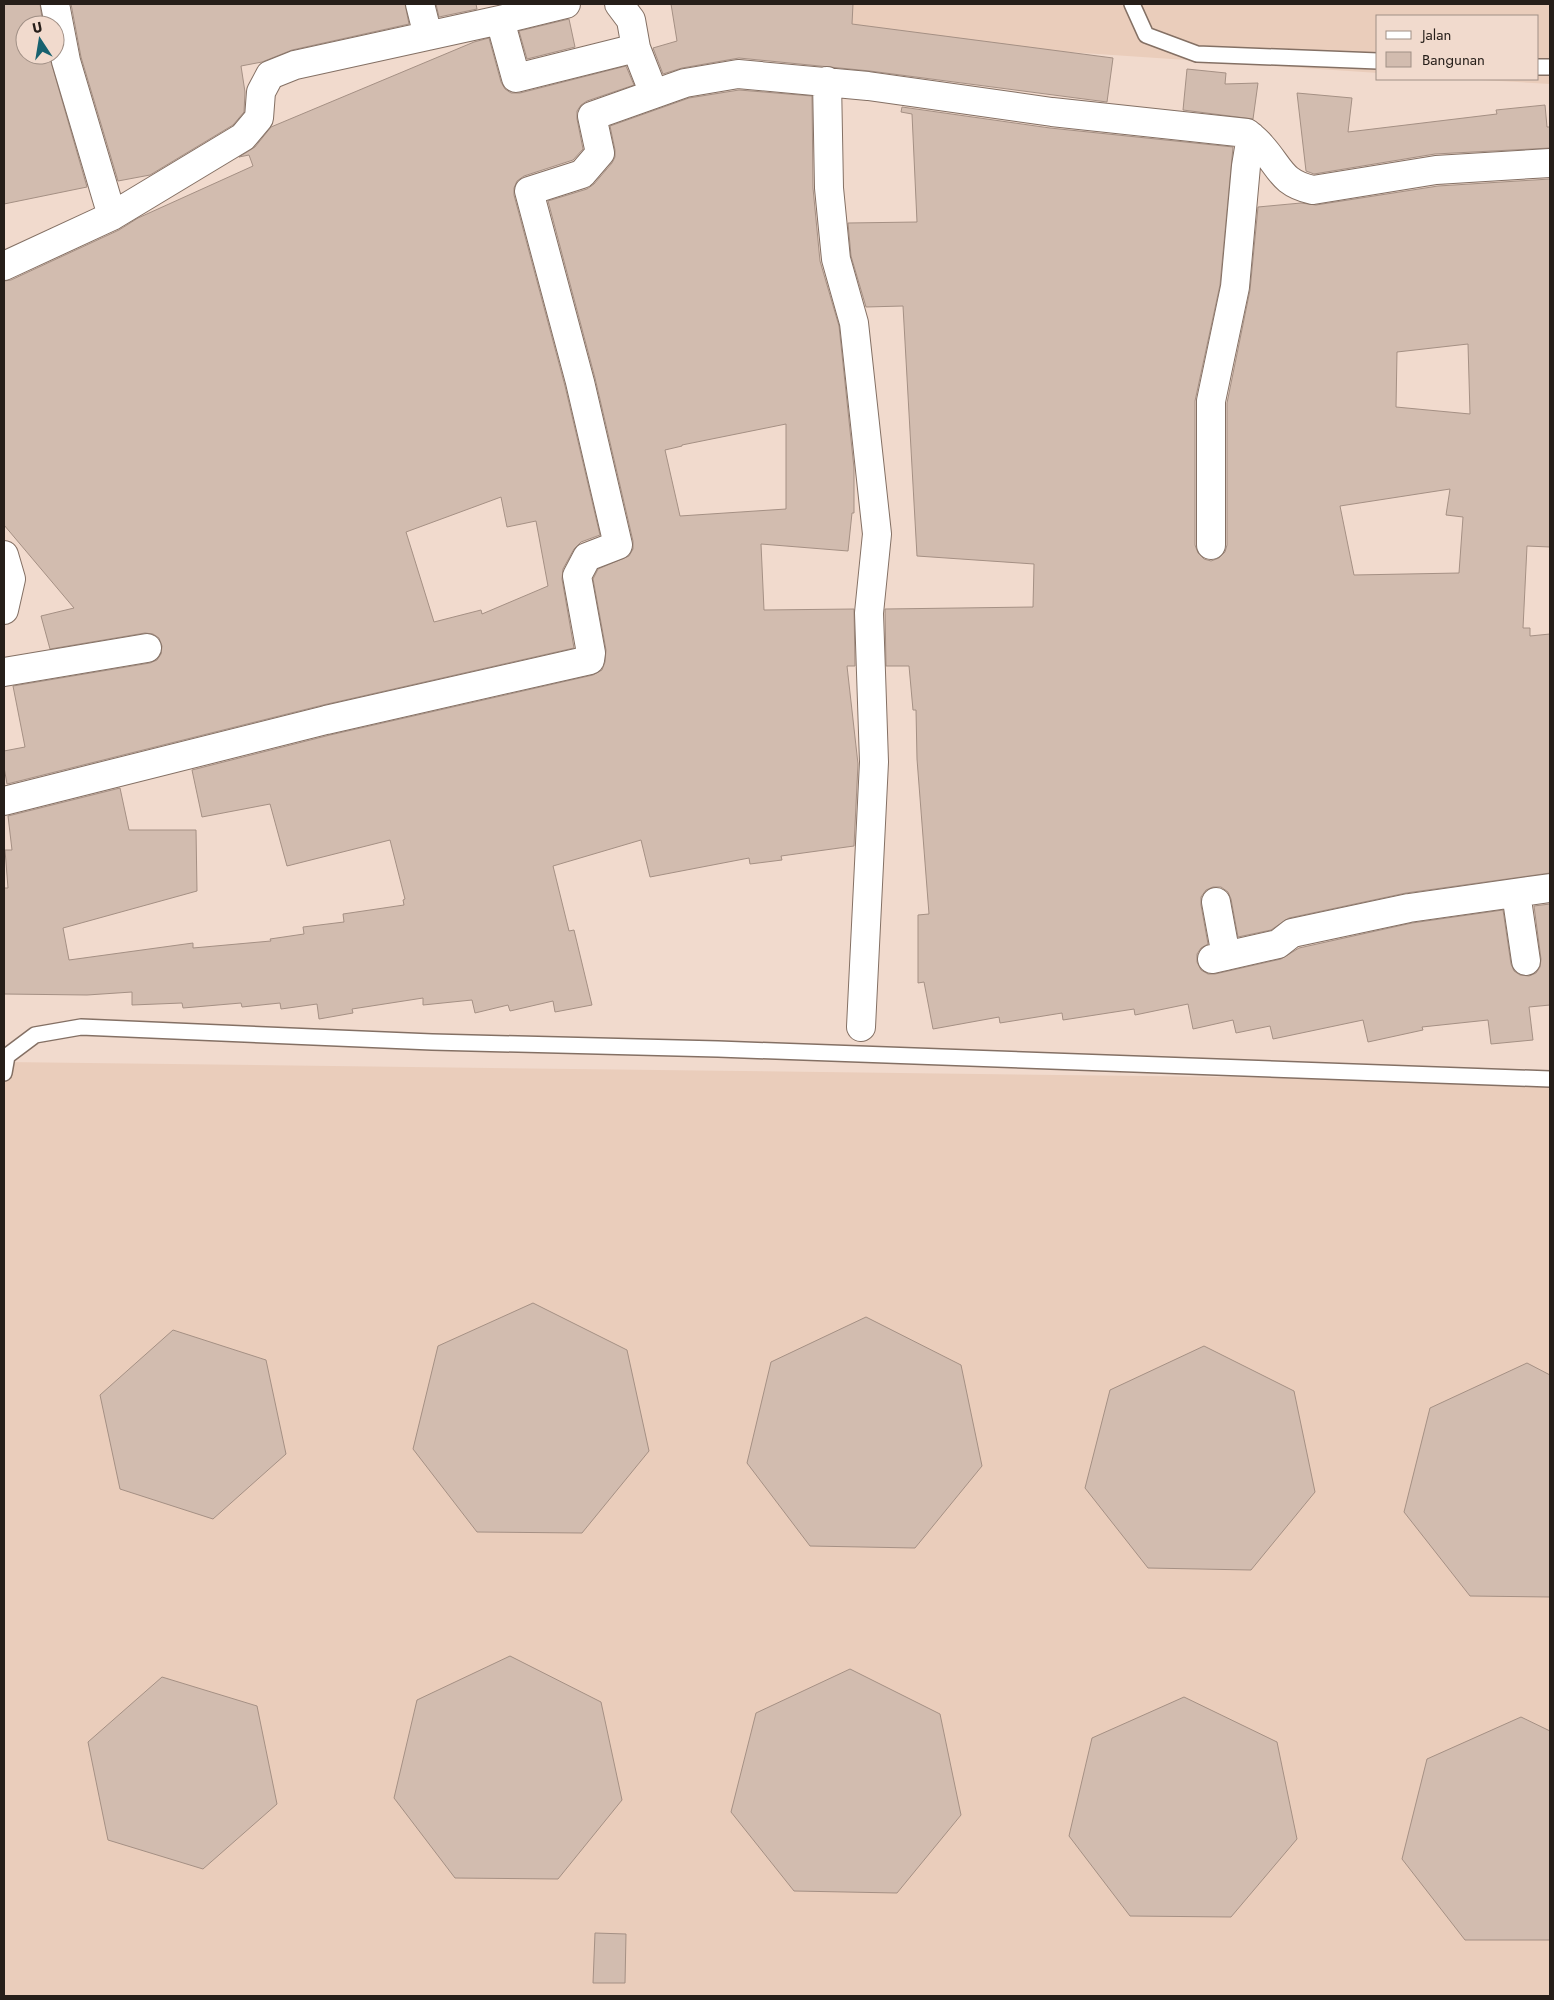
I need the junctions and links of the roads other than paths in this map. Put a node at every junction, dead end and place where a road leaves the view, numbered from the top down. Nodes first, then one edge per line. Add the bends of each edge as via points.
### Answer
1 (55, 4) edge
2 (420, 4) edge
3 (566, 4) edge
4 (619, 4) edge
5 (1132, 4) edge
6 (500, 20) junction
7 (428, 36) junction
8 (636, 48) junction
9 (1376, 61) edge
10 (827, 82) junction
11 (654, 94) junction
12 (1251, 136) junction
13 (1550, 163) edge
14 (112, 216) junction
15 (4, 266) edge
16 (1211, 545) dead end
17 (4, 554) edge
18 (4, 610) edge
19 (148, 648) dead end
20 (4, 672) edge
21 (4, 802) edge
22 (1550, 888) edge
23 (1516, 892) junction
24 (1216, 902) dead end
25 (1526, 961) dead end
26 (861, 1027) dead end
27 (4, 1073) edge
28 (1550, 1079) edge

1 - 14 street via 66,61
2 - 7 street
3 - 6 street
4 - 8 street via 631,20
5 - 9 lane via 1146,35 1197,54
6 - 7 street
6 - 8 street via 516,78
7 - 14 street via 296,65 270,75 262,92 259,118 243,136
8 - 11 street
10 - 11 street via 738,74 685,83
10 - 12 street via 1052,112 1247,132
10 - 26 street via 828,188 836,259 854,323 877,534 869,613 874,762
11 - 21 street via 592,116 600,153 582,174 529,191 580,382 618,545 587,557 577,576 590,660 326,720
12 - 13 street via 1286,178 1300,187 1313,190 1436,170
12 - 16 street via 1235,287 1211,401
14 - 15 street
17 - 18 street via 11,579
19 - 20 street
22 - 23 street
23 - 24 street via 1409,908 1292,933 1278,944 1219,957
23 - 25 street
27 - 28 lane via 7,1056 35,1035 81,1027 432,1042

